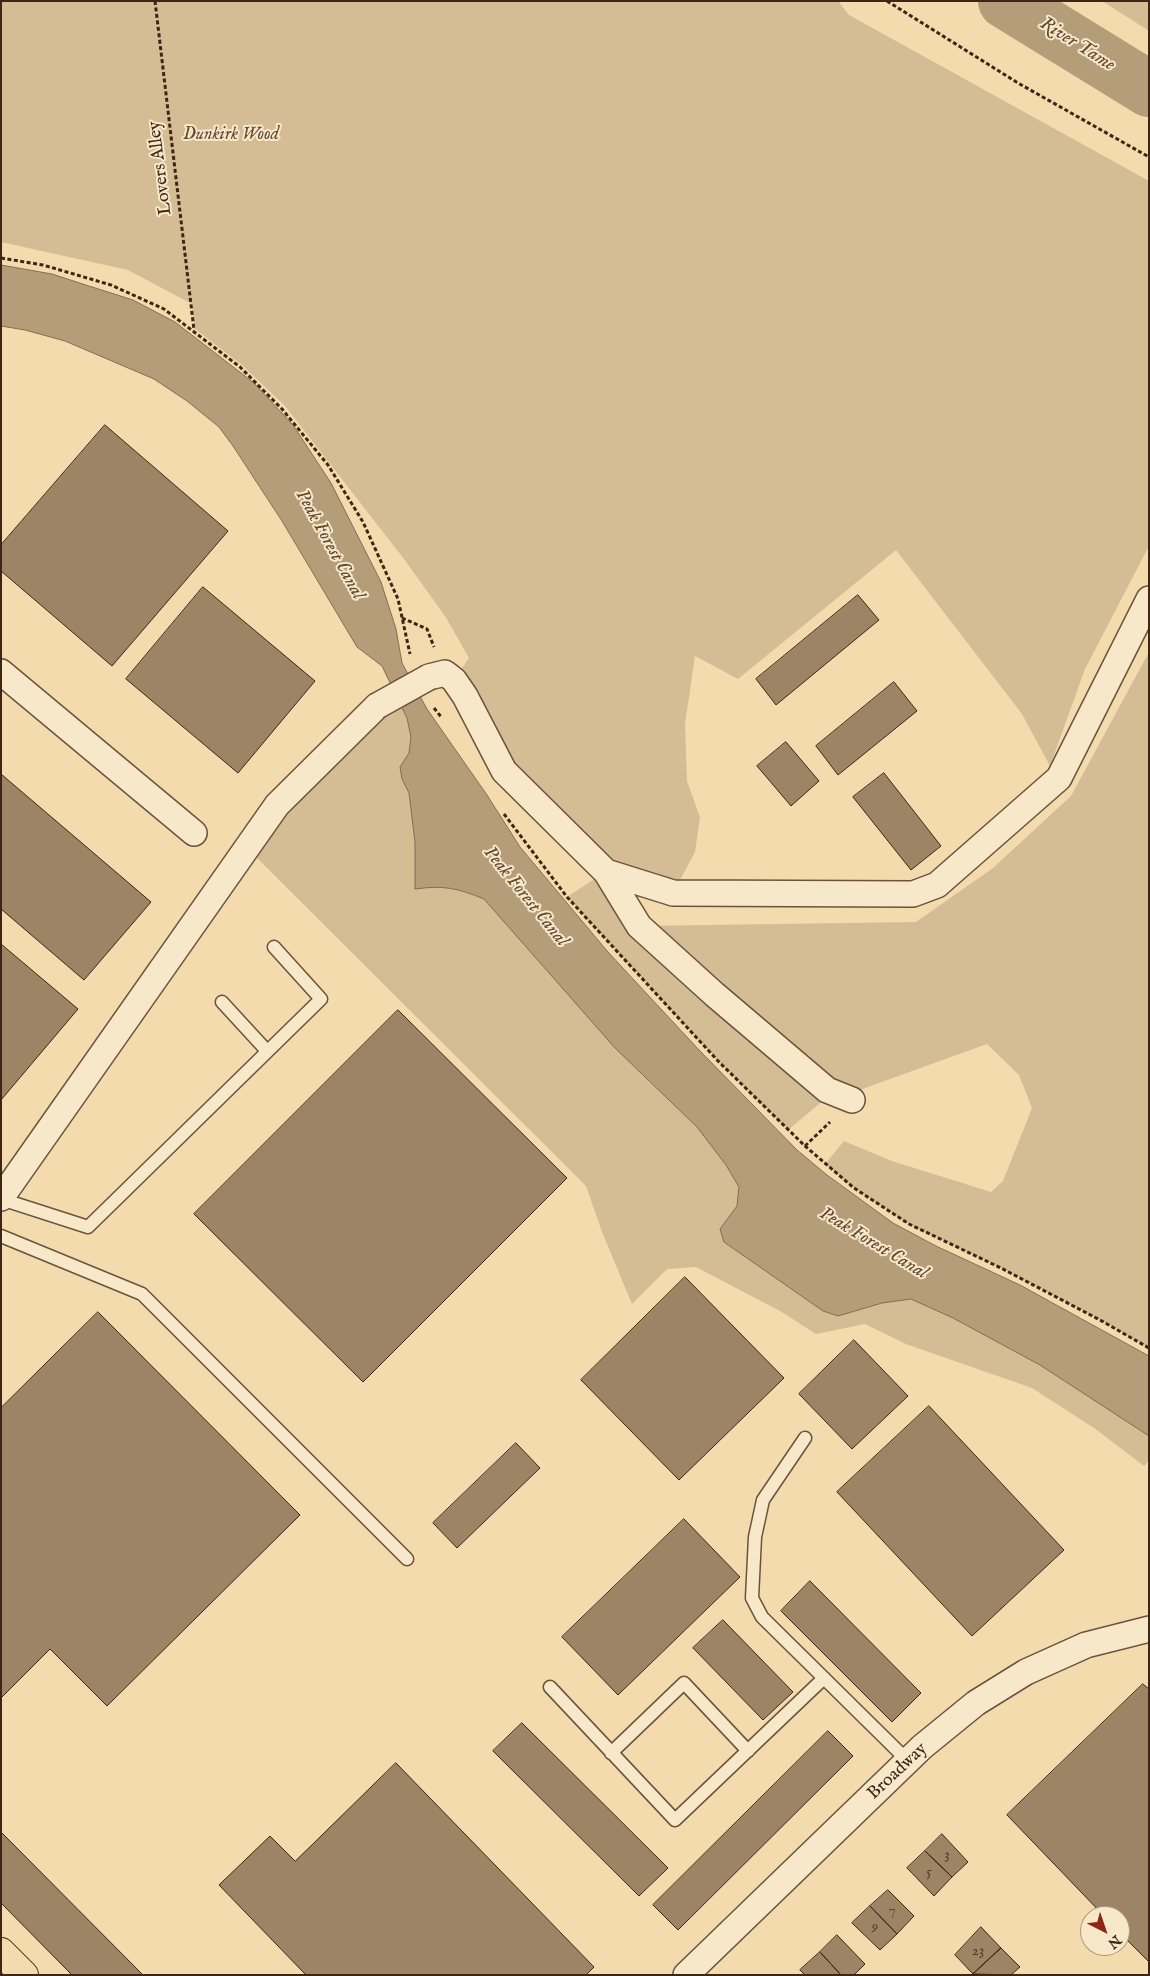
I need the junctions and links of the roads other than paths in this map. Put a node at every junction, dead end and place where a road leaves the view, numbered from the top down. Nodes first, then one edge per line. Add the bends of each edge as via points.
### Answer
1 (1149, 599) edge
2 (1, 672) edge
3 (194, 834) dead end
4 (606, 872) junction
5 (274, 947) dead end
6 (222, 1002) dead end
7 (267, 1051) junction
8 (852, 1100) dead end
9 (1, 1199) edge
10 (1, 1236) edge
11 (805, 1438) dead end
12 (407, 1559) dead end
13 (1149, 1629) edge
14 (824, 1678) junction
15 (550, 1687) dead end
16 (748, 1751) junction
17 (611, 1753) junction
18 (908, 1761) junction
19 (1, 1952) edge
20 (24, 1975) edge
21 (686, 1975) edge

1 - 4 street via 1059,778 937,885 913,894 673,893
2 - 3 street
4 - 8 street via 639,926 828,1090
4 - 9 street, bridge via 504,771 454,680 437,675 377,706 277,805
5 - 7 lane via 321,999
6 - 7 lane
7 - 9 lane via 88,1227
10 - 12 lane via 142,1294
11 - 14 lane via 763,1500 755,1537 752,1598 762,1617
13 - 18 street, Broadway via 1086,1645 1026,1672 976,1703
14 - 16 lane
14 - 18 lane
15 - 17 lane
16 - 17 lane via 675,1820
16 - 17 lane via 684,1683
18 - 21 street, Broadway
19 - 20 main road

